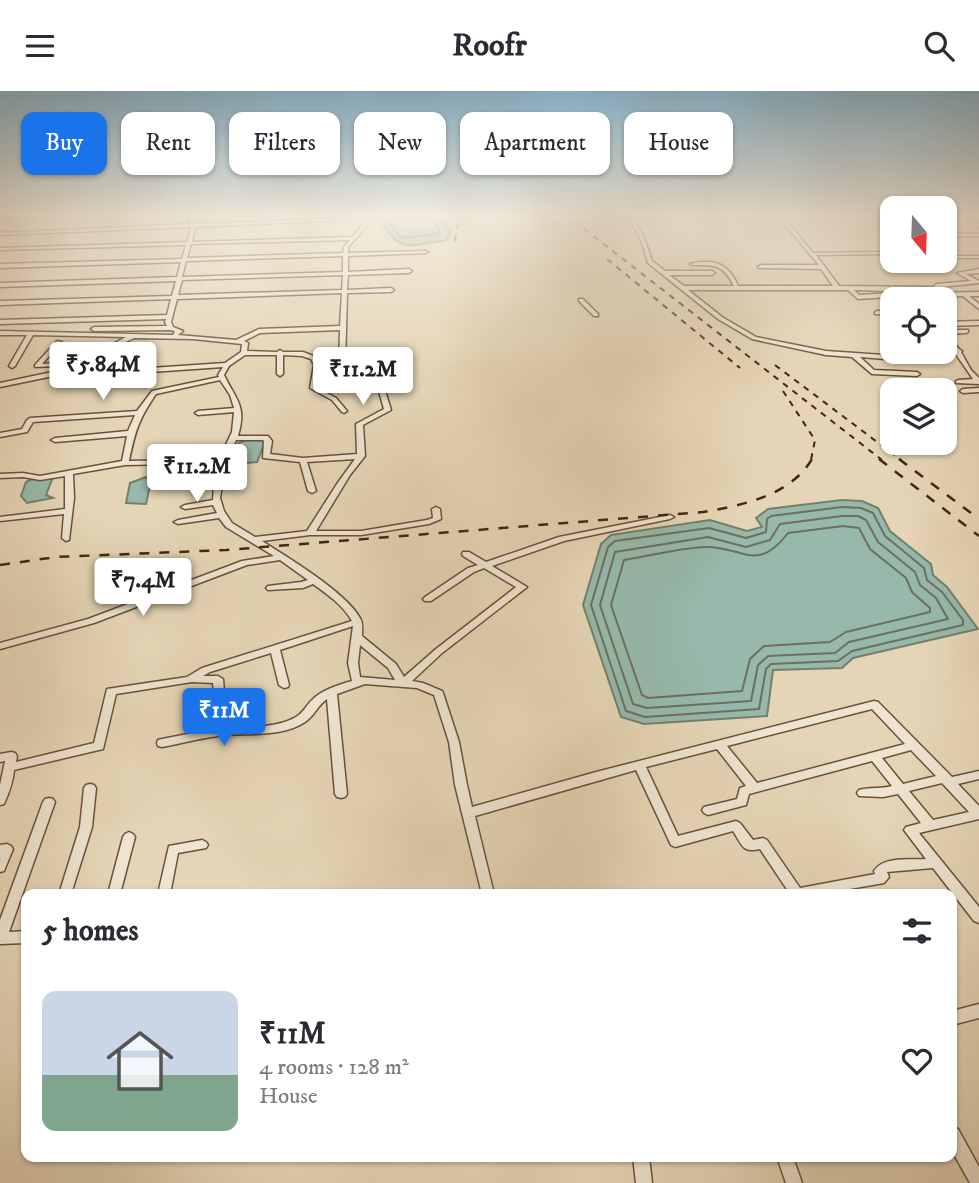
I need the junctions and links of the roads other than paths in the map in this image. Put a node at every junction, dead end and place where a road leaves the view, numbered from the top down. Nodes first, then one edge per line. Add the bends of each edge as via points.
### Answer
1 (27, 265) edge
2 (183, 265) edge
3 (345, 265) edge
4 (653, 265) edge
5 (722, 265) edge
6 (0, 266) edge
7 (761, 267) dead end
8 (823, 267) joint
9 (409, 271) dead end
10 (979, 271) edge
11 (345, 273) junction
12 (662, 273) junction
13 (712, 273) dead end
14 (179, 279) junction
15 (978, 283) edge
16 (0, 285) edge
17 (736, 286) junction
18 (941, 287) edge
19 (682, 288) junction
20 (836, 288) junction
21 (849, 288) junction
22 (880, 289) edge
23 (391, 290) dead end
24 (344, 292) junction
25 (957, 294) edge
26 (964, 294) junction
27 (979, 294) edge
28 (880, 296) edge
29 (176, 297) junction
30 (580, 300) dead end
31 (35, 302) junction
32 (0, 303) edge
33 (979, 307) edge
34 (30, 308) dead end
35 (25, 314) dead end
36 (596, 315) dead end
37 (170, 317) junction
38 (87, 320) junction
39 (0, 322) edge
40 (15, 322) junction
41 (979, 323) edge
42 (342, 328) junction
43 (957, 328) edge
44 (957, 331) edge
45 (966, 331) dead end
46 (171, 332) junction
47 (0, 333) edge
48 (31, 334) junction
49 (132, 336) junction
50 (59, 342) dead end
51 (237, 342) junction
52 (957, 348) edge
53 (959, 351) junction
54 (280, 352) junction
55 (244, 353) junction
56 (854, 355) junction
57 (0, 362) edge
58 (88, 363) junction
59 (226, 365) junction
60 (342, 369) junction
61 (316, 370) junction
62 (280, 374) dead end
63 (917, 374) dead end
64 (222, 378) junction
65 (979, 381) edge
66 (958, 382) dead end
67 (0, 385) edge
68 (979, 390) edge
69 (963, 391) dead end
70 (237, 410) junction
71 (344, 411) dead end
72 (139, 413) junction
73 (198, 413) dead end
74 (131, 433) junction
75 (0, 435) edge
76 (234, 438) junction
77 (55, 440) dead end
78 (361, 456) junction
79 (303, 460) junction
80 (125, 463) junction
81 (220, 465) junction
82 (69, 474) junction
83 (0, 476) edge
84 (312, 491) dead end
85 (216, 502) junction
86 (185, 507) dead end
87 (436, 509) dead end
88 (66, 511) junction
89 (220, 515) junction
90 (670, 517) dead end
91 (0, 519) edge
92 (178, 521) dead end
93 (310, 533) junction
94 (66, 538) dead end
95 (254, 540) junction
96 (466, 554) dead end
97 (279, 558) junction
98 (483, 565) junction
99 (314, 580) junction
100 (271, 588) dead end
101 (428, 599) dead end
102 (357, 622) junction
103 (356, 636) junction
104 (0, 646) edge
105 (275, 650) junction
106 (196, 675) junction
107 (364, 681) junction
108 (402, 684) junction
109 (284, 685) dead end
110 (332, 693) junction
111 (225, 731) junction
112 (162, 743) dead end
113 (720, 745) junction
114 (913, 746) junction
115 (874, 756) junction
116 (0, 758) edge
117 (639, 765) junction
118 (10, 767) junction
119 (979, 775) edge
120 (945, 778) junction
121 (90, 788) dead end
122 (754, 788) junction
123 (900, 789) junction
124 (863, 793) dead end
125 (341, 794) dead end
126 (0, 801) edge
127 (49, 802) dead end
128 (708, 810) dead end
129 (468, 813) junction
130 (979, 814) edge
131 (930, 825) junction
132 (128, 837) dead end
133 (202, 845) dead end
134 (0, 850) edge
135 (937, 863) junction
136 (0, 867) edge
137 (67, 889) edge
138 (115, 889) edge
139 (165, 889) edge
140 (487, 889) edge
141 (793, 889) edge
142 (838, 889) edge
143 (979, 917) edge
144 (21, 937) edge
145 (0, 938) edge
146 (979, 1011) edge
147 (957, 1017) edge
148 (957, 1144) edge
149 (642, 1162) edge
150 (787, 1162) edge
151 (644, 1183) edge
152 (794, 1183) edge
153 (979, 1183) edge

1 - 6 street
2 - 14 street
3 - 11 street
4 - 12 street
5 - 17 street
7 - 8 street
8 - 20 street
9 - 11 street
10 - 15 street via 960,273
11 - 14 street
11 - 24 street
12 - 13 street
12 - 19 street
14 - 16 street
14 - 29 street
15 - 18 street
17 - 19 street
17 - 20 street
19 - 56 street via 754,338 790,348
20 - 21 street
21 - 22 street
21 - 28 street via 858,297
23 - 24 street
24 - 29 street
24 - 42 street
25 - 26 street
26 - 27 street
26 - 33 street
29 - 31 street
29 - 37 street
30 - 36 street
31 - 32 street
31 - 34 street
35 - 40 street
37 - 38 street
37 - 46 street
38 - 40 street
38 - 46 street via 83,329
39 - 40 street
41 - 43 street
42 - 51 street via 259,331
42 - 60 street
44 - 45 street
46 - 49 street
46 - 51 street
47 - 48 street
48 - 49 street
48 - 57 street via 13,364
49 - 58 street via 99,352
50 - 58 street via 37,366
51 - 55 street via 245,343
52 - 53 street
53 - 56 street via 898,358
53 - 65 street via 961,362
54 - 55 street
54 - 61 street via 314,358
54 - 62 street
55 - 59 street
56 - 63 street via 872,372
58 - 59 street via 151,370
58 - 67 street
59 - 64 street
60 - 61 street
60 - 78 street via 376,367 388,407 359,424
61 - 71 street via 313,388 334,399
64 - 70 street
64 - 72 street via 159,389
65 - 66 street
68 - 69 street
70 - 73 street
70 - 76 street
72 - 74 street
72 - 75 street via 30,420 25,431
74 - 77 street
74 - 80 street
76 - 79 street via 265,438 265,456
76 - 81 street
78 - 79 street
78 - 93 street
79 - 84 street
80 - 81 street
80 - 82 street
81 - 85 street via 225,469 216,487
82 - 83 street
82 - 88 street via 72,494
85 - 86 street
85 - 89 street
87 - 93 street via 437,519 429,522 361,533
88 - 91 street
88 - 94 street
89 - 92 street
89 - 95 street
90 - 98 street via 562,539
93 - 95 street
95 - 97 street
96 - 98 street
97 - 99 street
97 - 104 street via 245,563 91,621
98 - 101 street
98 - 108 street via 522,587
99 - 100 street
99 - 102 street via 350,607
102 - 103 street
102 - 105 street
103 - 107 street via 351,666 356,680
103 - 108 street via 392,666
105 - 106 street
105 - 109 street
106 - 111 street via 197,680 218,679
106 - 118 street via 189,680 111,691 99,746
107 - 108 street
107 - 110 street
108 - 129 street via 438,693
110 - 111 street via 317,700 304,718 292,724
110 - 125 street
111 - 112 street
113 - 114 street via 874,705
113 - 117 street
113 - 122 street
114 - 115 street
114 - 120 street
115 - 122 street
115 - 123 street
116 - 118 street via 11,756
117 - 129 street
117 - 141 street via 675,842 736,826 750,846 763,843
118 - 126 street
119 - 120 street via 950,782
120 - 123 street
120 - 130 street
121 - 137 street via 86,827
122 - 128 street via 744,791 742,802
123 - 124 street
123 - 131 street
127 - 145 street
129 - 140 street
130 - 131 street
131 - 135 street via 910,829
132 - 138 street
133 - 139 street via 173,849
134 - 136 street via 7,849
135 - 142 street via 884,867 880,879
135 - 143 street
144 - 145 street
146 - 147 street
148 - 153 street
149 - 151 street
150 - 152 street

